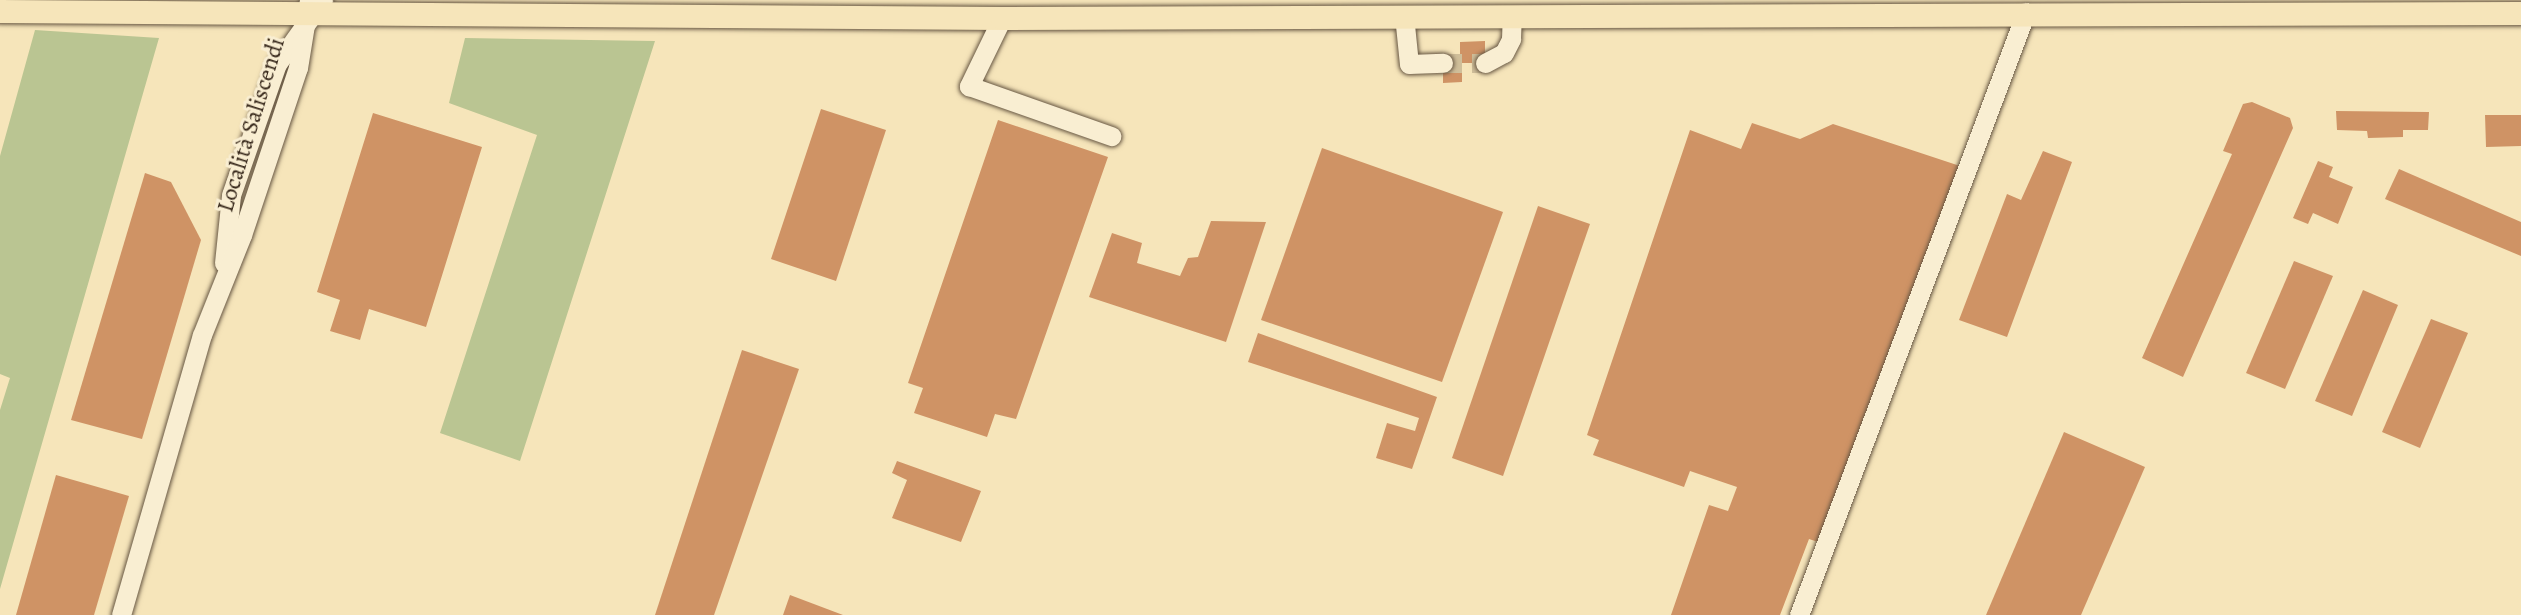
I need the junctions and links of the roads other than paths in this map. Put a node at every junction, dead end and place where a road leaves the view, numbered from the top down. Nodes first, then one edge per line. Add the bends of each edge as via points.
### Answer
1 (368, 0) edge
2 (314, 4) edge
3 (38, 6) edge
4 (272, 7) edge
5 (0, 11) edge
6 (2025, 12) junction
7 (2521, 12) edge
8 (386, 15) junction
9 (1404, 15) junction
10 (1513, 15) junction
11 (1002, 18) junction
12 (1485, 62) tunnel mouth
13 (1443, 63) tunnel mouth
14 (1111, 136) dead end
15 (121, 615) edge
16 (1799, 615) edge

1 - 8 street
2 - 4 main road
2 - 8 main road
2 - 15 street, Località Saliscendi via 277,64 231,195 223,280 202,335
3 - 4 main road
3 - 5 main road
6 - 7 main road
6 - 10 main road
6 - 16 street
8 - 11 main road
9 - 10 main road
9 - 11 main road
9 - 13 street via 1409,64
10 - 12 street via 1504,53
11 - 14 street via 969,86

